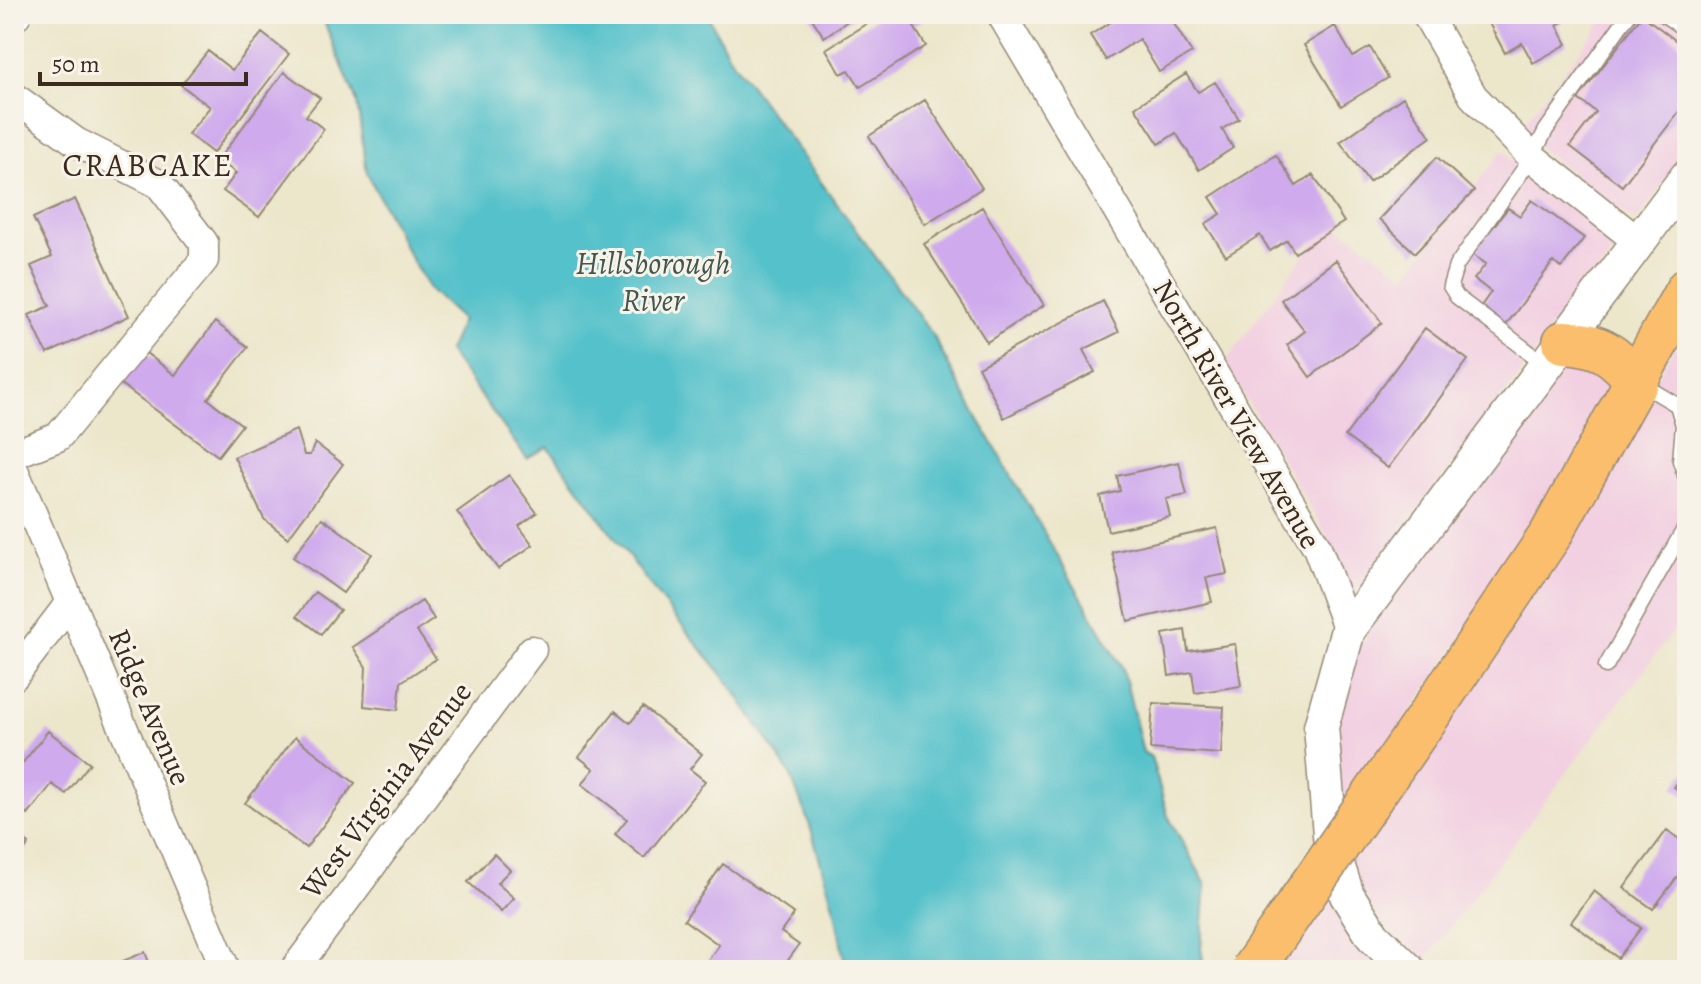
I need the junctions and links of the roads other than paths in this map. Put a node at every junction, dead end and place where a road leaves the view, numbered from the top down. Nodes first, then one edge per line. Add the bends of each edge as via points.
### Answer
1 (1001, 14) edge
2 (1426, 14) edge
3 (1629, 14) edge
4 (1663, 14) edge
5 (1687, 31) edge
6 (14, 97) edge
7 (1532, 157) junction
8 (1687, 177) edge
9 (1640, 243) junction
10 (1687, 289) edge
11 (1556, 354) junction
12 (1637, 382) junction
13 (14, 454) edge
14 (14, 470) edge
15 (1687, 481) edge
16 (1687, 524) edge
17 (69, 604) junction
18 (1348, 630) junction
19 (532, 650) dead end
20 (1606, 666) dead end
21 (14, 676) edge
22 (226, 970) edge
23 (294, 970) edge
24 (1252, 970) edge
25 (1408, 970) edge

1 - 18 street, North River View Avenue via 1317,547
2 - 7 street via 1473,96
3 - 7 lane
4 - 5 lane
6 - 13 street via 76,142 159,184 204,243 204,260 58,437
7 - 9 street
7 - 11 lane via 1456,266 1450,286 1507,334
8 - 9 street
9 - 11 street
10 - 12 main road
11 - 12 main road via 1585,343 1620,361
11 - 18 street
12 - 15 lane via 1677,405 1683,425 1680,461
12 - 24 main road, bridge via 1551,534
14 - 17 street, Ridge Avenue
16 - 20 lane
17 - 21 street
17 - 22 street, Ridge Avenue
18 - 25 street via 1321,727 1331,846 1347,895 1373,936
19 - 23 street, West Virginia Avenue

